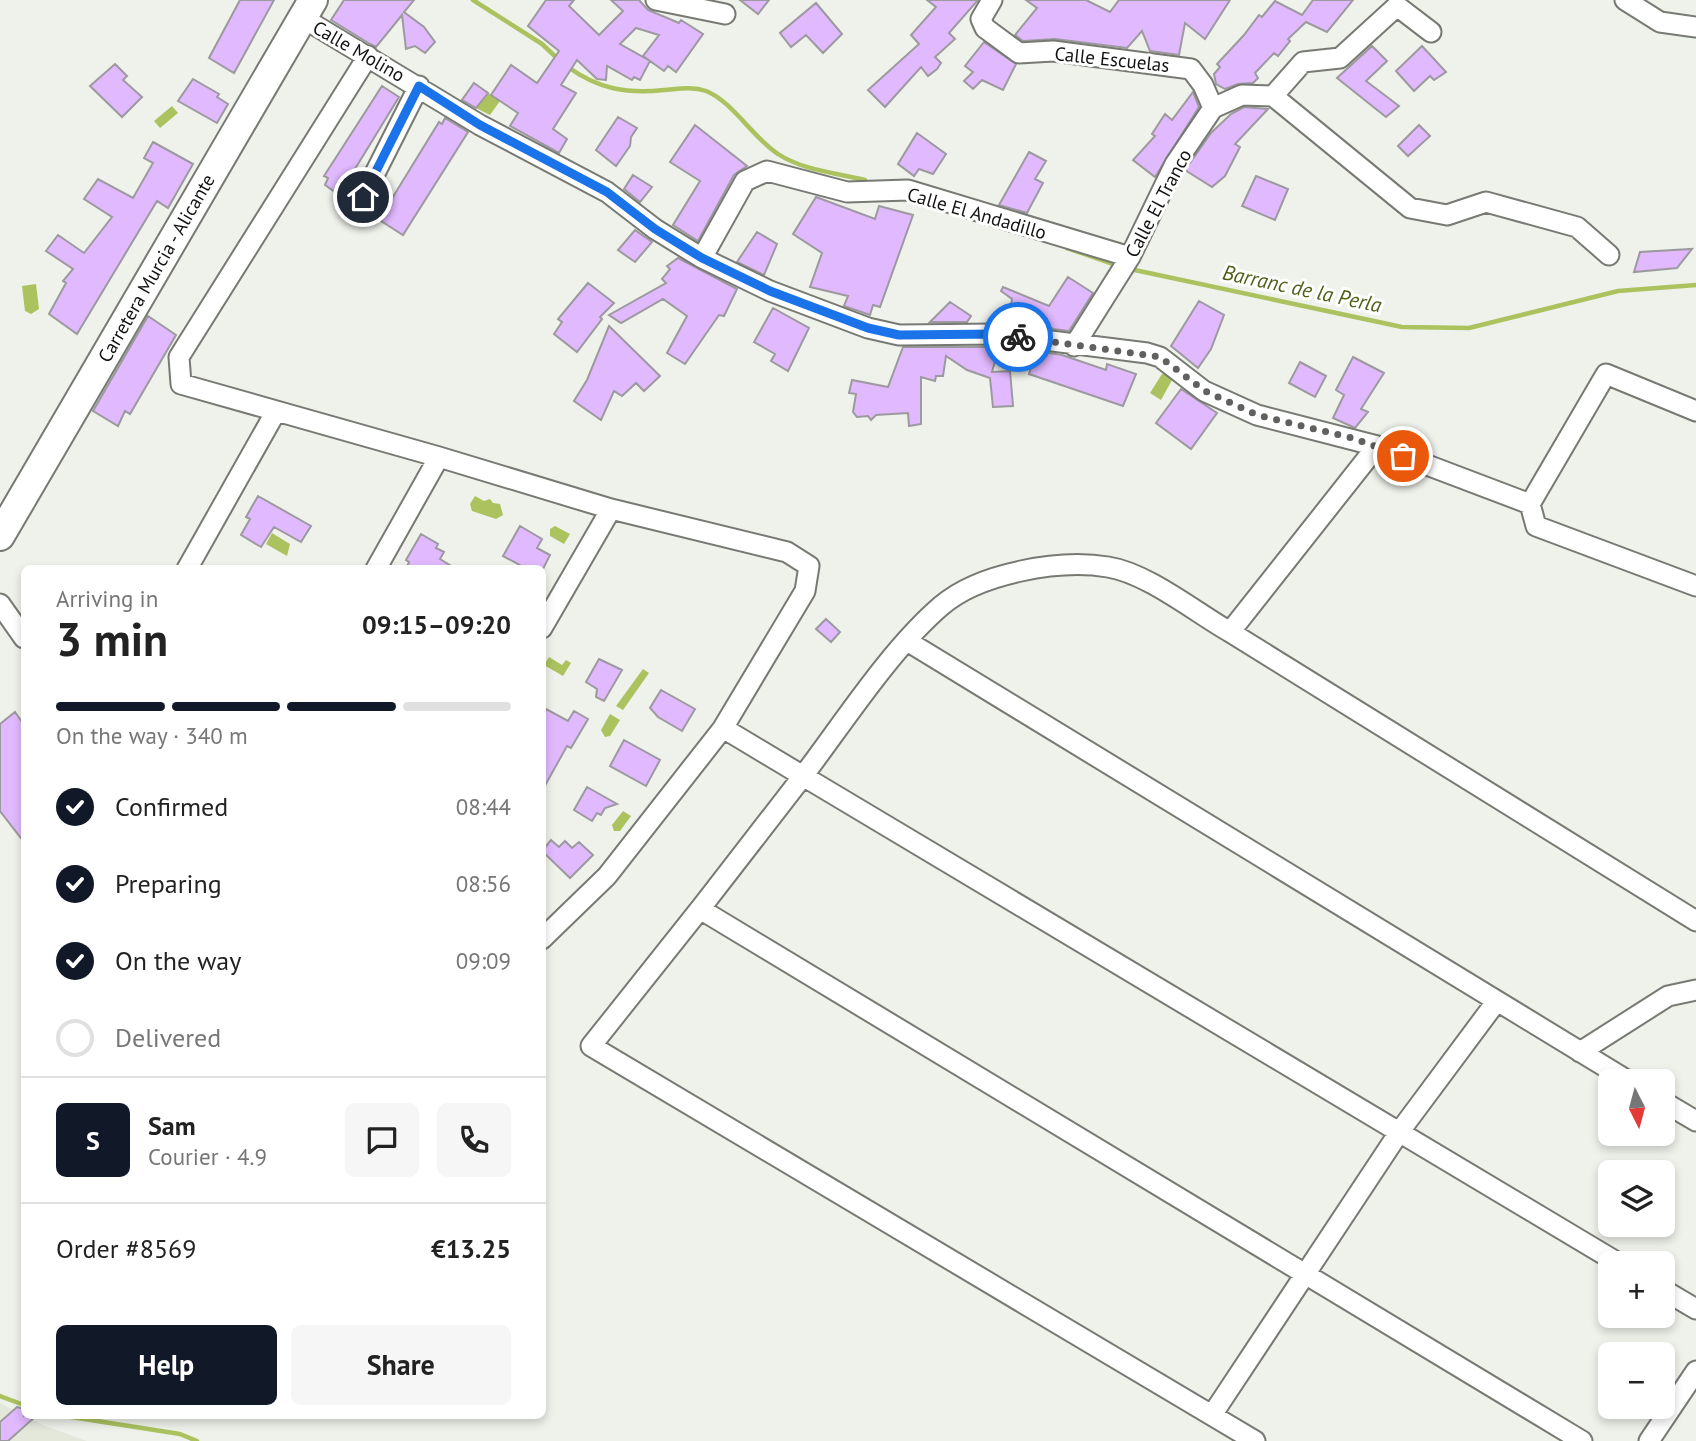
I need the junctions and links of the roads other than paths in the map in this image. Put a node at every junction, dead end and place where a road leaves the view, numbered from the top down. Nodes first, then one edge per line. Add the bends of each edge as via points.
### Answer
1 (656, 0) edge
2 (992, 0) edge
3 (1625, 0) edge
4 (308, 9) edge
5 (725, 14) dead end
6 (1696, 27) edge
7 (1430, 32) dead end
8 (368, 56) junction
9 (419, 86) junction
10 (1273, 96) junction
11 (1213, 108) junction
12 (363, 197) dead end
13 (1609, 256) dead end
14 (1130, 257) junction
15 (702, 258) junction
16 (1074, 346) junction
17 (1696, 411) edge
18 (275, 413) junction
19 (1377, 446) junction
20 (439, 457) junction
21 (1530, 504) junction
22 (611, 509) junction
23 (0, 536) edge
24 (189, 565) edge
25 (378, 565) edge
26 (1696, 586) edge
27 (0, 604) edge
28 (546, 621) edge
29 (1230, 632) junction
30 (21, 634) edge
31 (907, 641) junction
32 (723, 728) junction
33 (803, 776) junction
34 (701, 909) junction
35 (1696, 921) edge
36 (546, 935) edge
37 (1696, 990) edge
38 (1496, 1002) junction
39 (1580, 1052) junction
40 (1608, 1069) edge
41 (1675, 1109) edge
42 (1696, 1121) edge
43 (1400, 1131) junction
44 (1598, 1251) edge
45 (1306, 1273) junction
46 (1675, 1297) edge
47 (1696, 1309) edge
48 (1696, 1371) edge
49 (1212, 1415) junction
50 (1255, 1441) edge
51 (1582, 1441) edge
52 (1649, 1441) edge

1 - 5 street
2 - 11 street, Calle Escuelas via 981,19 985,28 1019,53 1053,51 1191,69
3 - 6 street via 1660,22
4 - 8 street, Calle Molino
4 - 23 highway, Carretera Murcia - Alicante
7 - 10 street via 1396,6 1340,58 1303,62
8 - 9 street, Calle Molino
8 - 18 street via 179,357 181,384
9 - 12 street
9 - 15 street, Calle Molino via 480,125 607,192
10 - 11 street via 1242,95
10 - 13 street via 1410,208 1447,215 1486,201 1577,226
11 - 14 street, Calle El Tranco via 1175,164
14 - 15 street, Calle El Andadillo via 908,190 847,192 767,171 745,181
14 - 16 street, Calle El Tranco
15 - 16 street, Calle Molino via 770,291 868,328 919,337 996,334
16 - 19 street, Calle Molino via 1160,357 1205,391 1257,415
17 - 21 street via 1606,374
18 - 20 street
18 - 24 street
19 - 21 street, Calle Molino
19 - 29 street
20 - 22 street
20 - 25 street
21 - 26 street via 1536,526
22 - 28 street
22 - 32 street via 787,552 809,566 806,591
27 - 30 street
29 - 31 street via 1136,576 1108,567 1076,566 1016,572 979,584 942,605
29 - 35 street
31 - 33 street
31 - 38 street
32 - 33 street
32 - 36 street via 607,876
33 - 34 street
33 - 43 street
34 - 45 street
34 - 49 street via 591,1046
37 - 39 street via 1668,996
38 - 39 street
38 - 43 street
39 - 40 street
41 - 42 street
43 - 44 street
43 - 45 street
45 - 49 street
45 - 51 street
46 - 47 street
48 - 52 street
49 - 50 street

